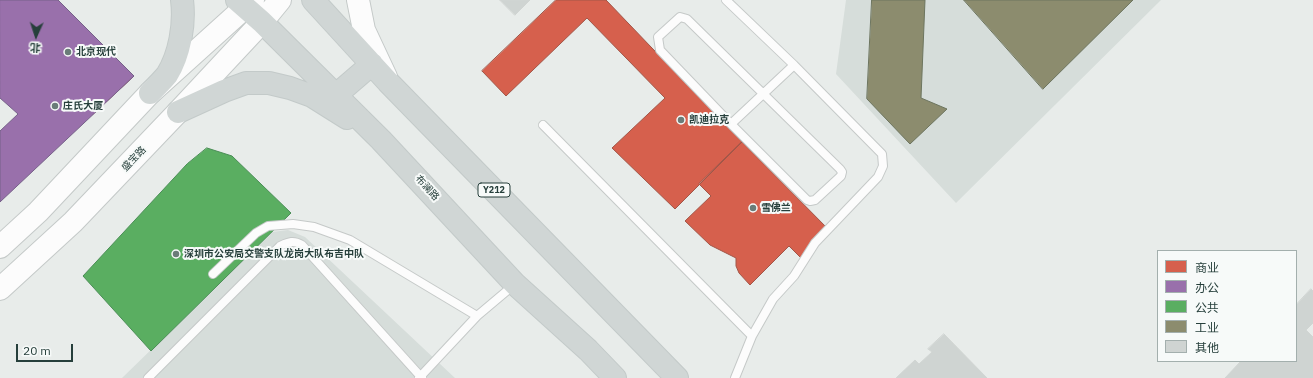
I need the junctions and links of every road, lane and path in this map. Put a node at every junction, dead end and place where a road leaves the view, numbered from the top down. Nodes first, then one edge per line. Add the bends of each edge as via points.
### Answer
1 (182, 0) edge
2 (280, 0) edge
3 (313, 0) edge
4 (358, 0) edge
5 (726, 0) edge
6 (245, 3) edge
7 (262, 22) junction
8 (372, 64) junction
9 (794, 65) junction
10 (388, 82) junction
11 (150, 93) junction
12 (763, 94) junction
13 (336, 95) junction
14 (178, 112) junction
15 (731, 124) junction
16 (543, 125) dead end
17 (381, 140) junction
18 (0, 246) edge
19 (213, 274) dead end
20 (515, 284) junction
21 (0, 289) edge
22 (477, 316) junction
23 (752, 336) junction
24 (148, 378) edge
25 (421, 378) edge
26 (615, 378) edge
27 (677, 378) edge
28 (735, 378) edge

1 - 11 main road via 182,27 176,54 167,75
2 - 7 main road, 盛宝路
3 - 8 main road, Y212
4 - 10 main road via 364,30
5 - 9 lane
6 - 7 main road, 布澜路
6 - 11 main road
7 - 13 main road, 布澜路
7 - 14 main road, 盛宝路
8 - 10 main road, Y212
8 - 13 main road
9 - 12 lane
9 - 23 lane via 882,154 883,166 878,177 815,243 794,276 773,299
10 - 27 main road, Y212
11 - 18 main road via 38,212
12 - 15 lane
12 - 15 lane via 687,19 680,17 658,37 660,50
12 - 15 lane via 840,169 841,176 815,200 807,200
13 - 17 main road, 布澜路
14 - 17 main road via 246,83 269,83 312,96
14 - 21 main road, 盛宝路 via 73,222
16 - 23 lane
17 - 20 main road, 布澜路
19 - 22 lane via 256,233 268,226 293,224 314,227 350,240
20 - 22 lane
20 - 26 main road, 布澜路
22 - 25 lane
23 - 28 lane
24 - 25 lane via 280,246 295,241 302,245

